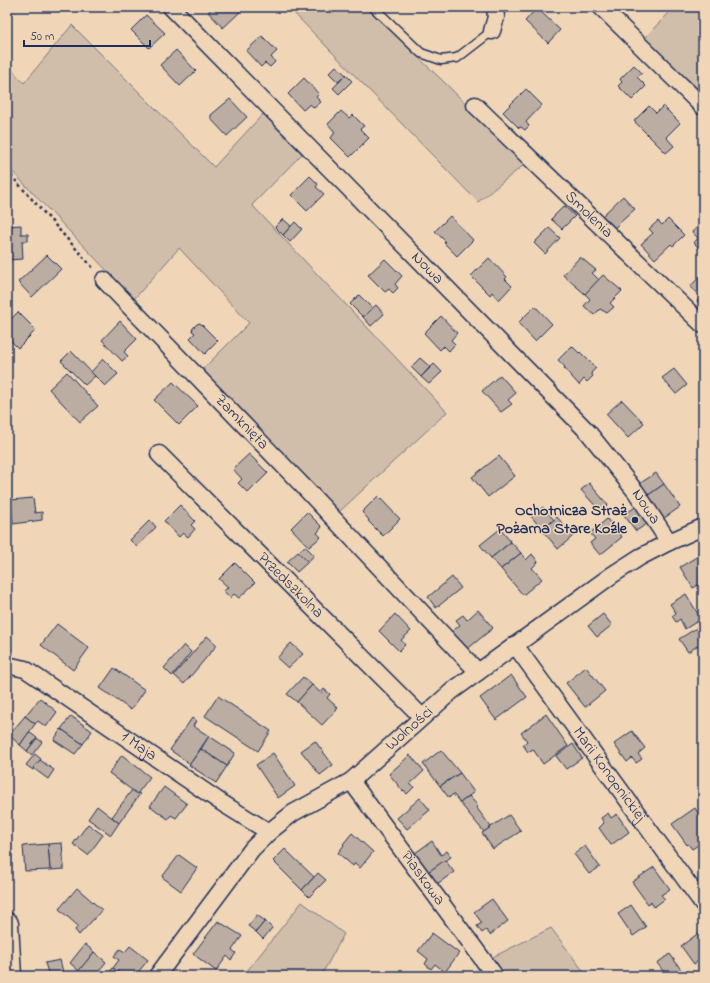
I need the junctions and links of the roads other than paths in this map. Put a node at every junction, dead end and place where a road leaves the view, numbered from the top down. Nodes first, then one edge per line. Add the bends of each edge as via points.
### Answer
1 (171, 7) edge
2 (373, 7) edge
3 (495, 7) edge
4 (601, 7) edge
5 (492, 31) joint
6 (475, 105) dead end
7 (703, 107) edge
8 (104, 280) road end
9 (703, 325) edge
10 (159, 454) dead end
11 (703, 527) edge
12 (669, 542) junction
13 (515, 645) junction
14 (7, 665) edge
15 (478, 672) junction
16 (422, 717) junction
17 (350, 781) junction
18 (269, 832) junction
19 (703, 904) edge
20 (7, 924) edge
21 (10, 976) edge
22 (157, 976) edge
23 (495, 976) edge

1 - 12 street, Nowa via 588,432 636,492
2 - 5 lane via 421,53 441,60 457,58
3 - 5 street via 496,17
4 - 7 street
6 - 9 street, Smolenia
8 - 15 street, Zamknięta
10 - 16 street, Przedszkolna
11 - 12 street, Wolności
12 - 13 street, Wolności via 612,575
13 - 15 street, Wolności
13 - 19 street, Marii Konopnickiej
14 - 18 street, 1 Maja via 24,669
15 - 16 street, Wolności
16 - 17 street, Wolności
17 - 18 street, Wolności via 293,813
17 - 23 street, Piaskowa
18 - 22 street, Wolności via 252,849
20 - 21 main road

